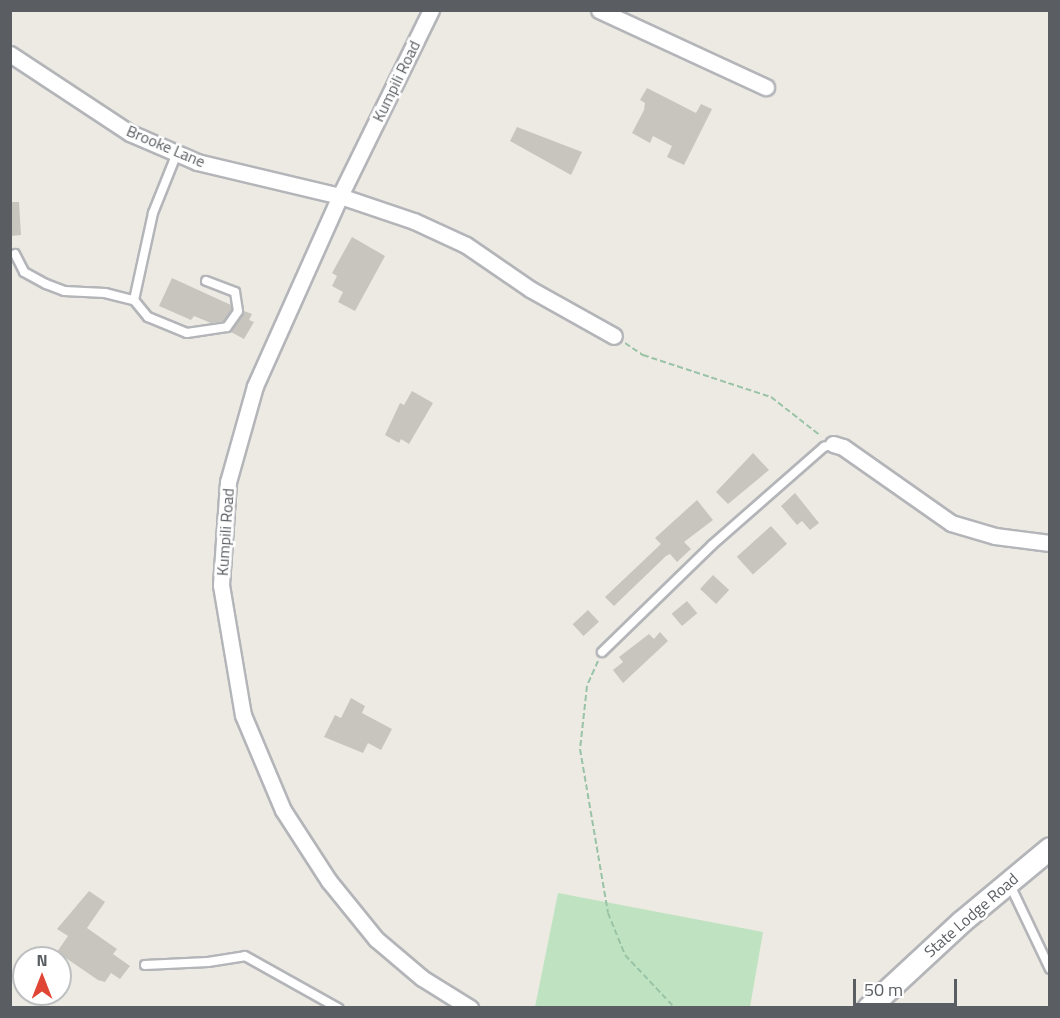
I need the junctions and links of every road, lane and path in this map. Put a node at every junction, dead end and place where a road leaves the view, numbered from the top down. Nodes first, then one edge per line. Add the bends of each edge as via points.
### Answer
1 (431, 10) edge
2 (599, 10) edge
3 (10, 54) edge
4 (766, 87) dead end
5 (177, 153) junction
6 (340, 196) junction
7 (15, 254) dead end
8 (206, 280) dead end
9 (134, 300) junction
10 (614, 336) joint
11 (833, 444) junction
12 (1050, 543) edge
13 (602, 652) joint
14 (1050, 848) edge
15 (1009, 882) junction
16 (145, 965) dead end
17 (1050, 969) edge
18 (338, 1008) edge
19 (470, 1008) edge
20 (675, 1008) edge
21 (868, 1008) edge

1 - 6 street, Kumpili Road
2 - 4 street
3 - 5 street, Brooke Lane via 130,133
5 - 6 street, Brooke Lane via 197,162
5 - 9 lane via 153,213
6 - 10 street, Brooke Lane via 414,221 466,245 530,289
6 - 19 street, Kumpili Road via 255,386 228,482 221,585 243,715 283,810 329,881 376,939 422,978
7 - 9 lane via 24,272 64,291 105,293
8 - 9 lane via 235,292 238,311 227,327 187,333 148,317
10 - 11 path via 643,355 771,397 797,421
11 - 12 street via 951,522 995,537
11 - 13 lane via 824,447 712,544
13 - 20 path via 587,686 580,749 608,913 625,955
14 - 15 street, State Lodge Road
15 - 17 lane
15 - 21 street, State Lodge Road
16 - 18 lane via 246,956

